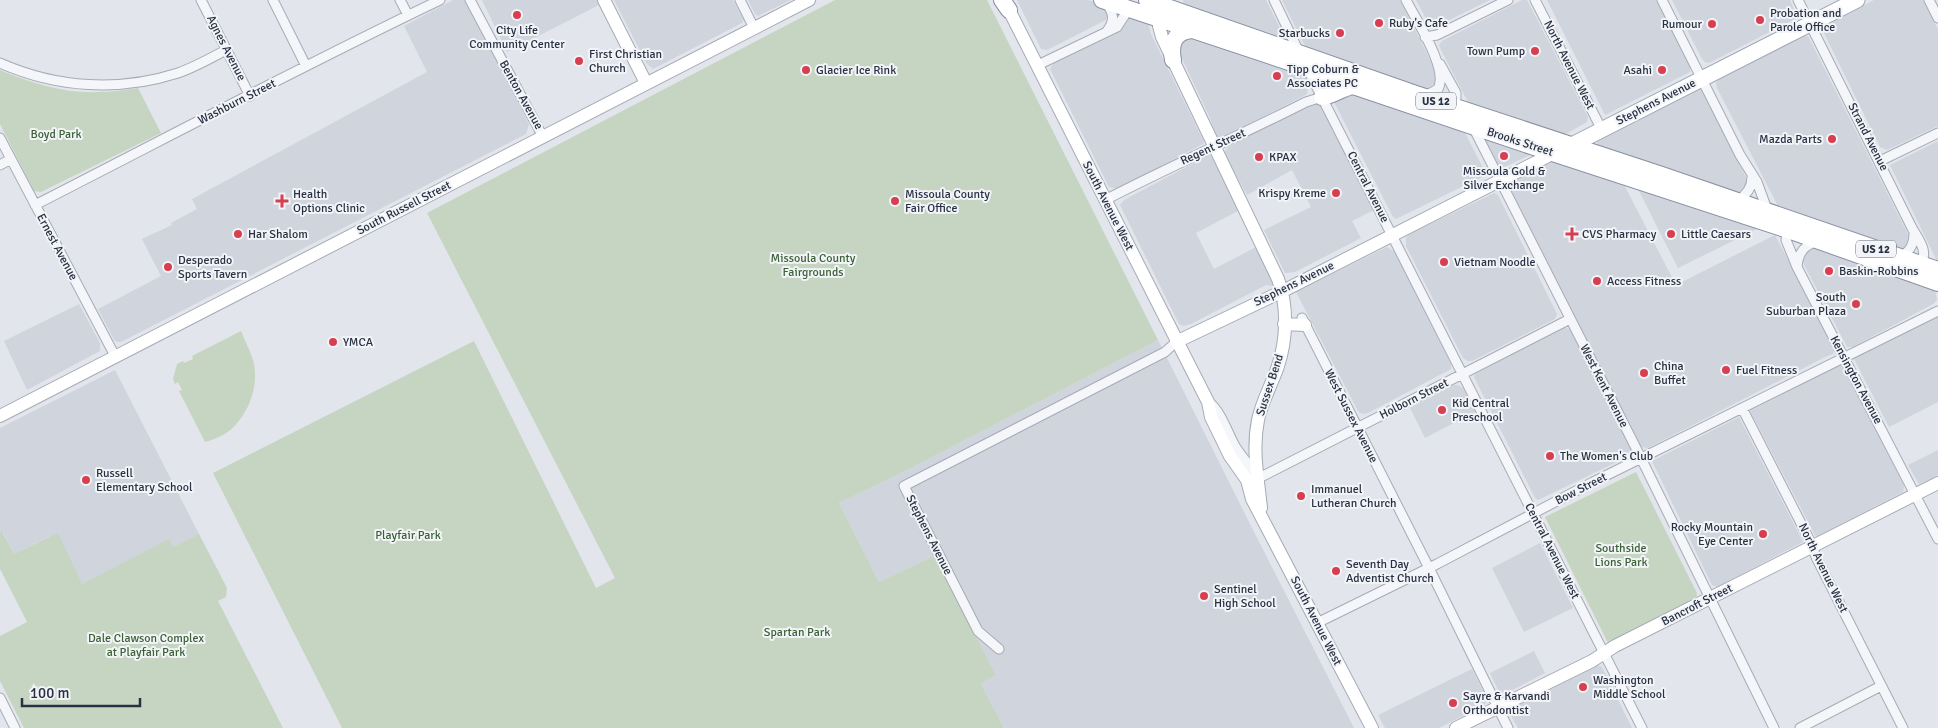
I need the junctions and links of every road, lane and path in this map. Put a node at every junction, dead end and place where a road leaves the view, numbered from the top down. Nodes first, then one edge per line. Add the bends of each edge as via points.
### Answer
1 (202, 0) edge
2 (273, 0) edge
3 (400, 0) edge
4 (440, 0) edge
5 (470, 0) edge
6 (604, 0) edge
7 (740, 0) edge
8 (809, 0) edge
9 (1103, 0) edge
10 (1147, 0) edge
11 (1274, 0) edge
12 (1406, 0) edge
13 (1508, 0) edge
14 (1535, 0) edge
15 (1662, 0) edge
16 (1798, 0) edge
17 (1857, 0) edge
18 (1929, 0) edge
19 (1006, 3) edge
20 (1164, 8) edge
21 (1133, 10) junction
22 (408, 15) junction
23 (1938, 18) edge
24 (1810, 23) junction
25 (754, 28) junction
26 (1191, 30) junction
27 (1107, 31) junction
28 (1425, 37) junction
29 (226, 50) junction
30 (1174, 60) junction
31 (1437, 60) junction
32 (1304, 61) junction
33 (0, 63) edge
34 (1038, 65) junction
35 (306, 66) junction
36 (1702, 78) junction
37 (646, 83) junction
38 (1353, 86) junction
39 (1416, 94) junction
40 (250, 96) junction
41 (1322, 98) junction
42 (1451, 106) junction
43 (1428, 111) junction
44 (1472, 126) junction
45 (1602, 130) junction
46 (1938, 133) edge
47 (543, 136) junction
48 (0, 138) edge
49 (1572, 145) junction
50 (1214, 148) junction
51 (1554, 154) junction
52 (10, 159) junction
53 (1880, 161) junction
54 (0, 164) edge
55 (1751, 172) junction
56 (1499, 181) junction
57 (1105, 200) junction
58 (1737, 201) junction
59 (35, 205) junction
60 (1766, 217) junction
61 (1789, 225) junction
62 (1914, 232) junction
63 (1392, 235) junction
64 (1818, 241) junction
65 (1900, 257) junction
66 (1797, 267) junction
67 (1919, 270) junction
68 (1938, 270) edge
69 (1938, 283) edge
70 (1283, 291) junction
71 (1938, 304) edge
72 (1938, 311) edge
73 (1927, 317) junction
74 (1570, 319) junction
75 (1303, 322) joint
76 (1284, 324) junction
77 (1176, 342) junction
78 (115, 356) junction
79 (1844, 357) junction
80 (1462, 374) junction
81 (1208, 402) junction
82 (1742, 408) junction
83 (0, 416) edge
84 (1357, 427) junction
85 (1641, 460) junction
86 (1258, 478) junction
87 (1938, 483) edge
88 (1916, 495) junction
89 (1261, 513) junction
90 (1533, 513) junction
91 (1938, 539) edge
92 (1812, 546) junction
93 (1429, 568) junction
94 (1710, 598) junction
95 (1317, 623) junction
96 (999, 649) dead end
97 (1604, 654) junction
98 (1881, 686) junction
99 (0, 698) edge
100 (1498, 706) junction
101 (15, 728) edge
102 (1372, 728) edge
103 (1456, 728) edge
104 (1508, 728) edge
105 (1642, 728) edge
106 (1774, 728) edge
107 (1800, 728) edge
108 (1902, 728) edge

1 - 29 street, Agnes Avenue
2 - 35 street
3 - 22 street
4 - 22 street, Washburn Street
5 - 47 street, Benton Avenue
6 - 37 street
7 - 25 street
8 - 25 street, South Russell Street
9 - 21 highway, Brooks Street / US 12
9 - 27 street via 1113,16
10 - 20 highway, Brooks Street / US 12
11 - 32 street, Central Avenue
12 - 28 street
13 - 28 street via 1437,35
14 - 45 street, North Avenue West
15 - 36 street
16 - 24 street, Strand Avenue
17 - 24 main road, Stephens Avenue
18 - 23 street
19 - 34 street, South Avenue West
20 - 21 highway, Brooks Street / US 12
20 - 26 highway, Brooks Street / US 12
20 - 30 street via 1160,32
20 - 32 highway, Brooks Street / US 12
21 - 27 street via 1126,13 1117,27
22 - 35 street, Washburn Street
24 - 36 main road, Stephens Avenue
24 - 53 street, Strand Avenue
25 - 37 street, South Russell Street
26 - 30 highway via 1178,34 1174,39
26 - 32 highway, Brooks Street / US 12
27 - 34 street
28 - 31 street
29 - 33 street via 180,72 143,82 98,86 56,81
29 - 40 street, Agnes Avenue
30 - 50 street
31 - 39 street via 1441,78 1438,89 1428,96
31 - 42 street via 1444,67 1456,93
32 - 38 highway, Brooks Street / US 12
32 - 39 highway, Brooks Street / US 12
32 - 41 street, Central Avenue
34 - 57 street, South Avenue West
35 - 40 street, Washburn Street
36 - 45 main road, Stephens Avenue
36 - 55 street
37 - 47 street, South Russell Street
38 - 41 highway
38 - 43 highway, Brooks Street / US 12
39 - 42 highway, Brooks Street / US 12
40 - 59 street, Washburn Street
41 - 50 street, Regent Street via 1306,102
41 - 63 street, Central Avenue
42 - 43 highway
42 - 49 highway, Brooks Street / US 12
43 - 44 highway, Brooks Street / US 12
44 - 51 highway, Brooks Street / US 12
44 - 56 street, West Kent Avenue
45 - 49 main road, Stephens Avenue
46 - 53 street
47 - 78 street, South Russell Street
48 - 52 street, Ernest Avenue
49 - 51 main road, Stephens Avenue
49 - 58 highway, Brooks Street / US 12
50 - 57 street, Regent Street
50 - 70 street
51 - 56 street, Stephens Avenue
51 - 60 highway, Brooks Street / US 12
52 - 54 street
52 - 59 street, Ernest Avenue
53 - 62 street, Strand Avenue
55 - 58 street via 1752,181 1747,193
55 - 60 street via 1757,182
56 - 63 street, Stephens Avenue
56 - 74 street, West Kent Avenue
57 - 77 street, South Avenue West
58 - 60 highway, Brooks Street / US 12
59 - 78 street, Ernest Avenue
60 - 61 highway, Brooks Street / US 12
61 - 64 highway, Brooks Street / US 12
61 - 65 highway, Brooks Street / US 12
61 - 66 street, Kensington Avenue via 1786,242
62 - 65 street via 1913,246
62 - 67 street, Strand Avenue via 1924,250
63 - 70 street, Stephens Avenue
63 - 80 street, Central Avenue
64 - 66 street via 1803,249 1797,259
64 - 67 highway, Brooks Street / US 12
65 - 67 highway, Brooks Street / US 12
66 - 79 street, Kensington Avenue
67 - 68 highway, Brooks Street / US 12
67 - 69 highway, Brooks Street / US 12
70 - 76 street, Sussex Bend
70 - 77 street, Stephens Avenue
71 - 73 street, Bow Street
72 - 73 street, Bow Street
73 - 79 street, Bow Street
74 - 80 street, Holborn Street
74 - 85 street, West Kent Avenue
75 - 76 street
75 - 84 street, West Sussex Avenue
76 - 86 street, Sussex Bend via 1279,360 1259,418 1255,447
77 - 81 street, South Avenue West
77 - 96 street, Stephens Avenue via 1165,352 904,486 978,631
78 - 83 street, South Russell Street
79 - 82 street, Bow Street
79 - 88 street, Kensington Avenue
80 - 84 street, Holborn Street
80 - 90 street, Central Avenue West
81 - 86 street, South Avenue West via 1217,411 1236,448
81 - 89 street, South Avenue West via 1211,417 1230,456 1247,480 1252,499
82 - 85 street, Bow Street
82 - 92 street, North Avenue West
84 - 86 street, Holborn Street
84 - 93 street, West Sussex Avenue
85 - 90 street, Bow Street
85 - 94 street, West Kent Avenue
86 - 89 street, South Avenue West
87 - 88 street, Bancroft Street
88 - 91 street, Kensington Avenue
88 - 92 street, Bancroft Street
89 - 95 street, South Avenue West
90 - 93 street, Bow Street
90 - 97 street, Central Avenue West
92 - 94 street, Bancroft Street
92 - 98 street, North Avenue West
93 - 95 street, Bow Street
93 - 100 street, West Sussex Avenue
94 - 97 street, Bancroft Street
94 - 106 street, West Kent Avenue
95 - 102 street, South Avenue West
97 - 100 street, Bancroft Street
97 - 105 street, Central Avenue West
98 - 107 street
98 - 108 street, North Avenue West
99 - 101 street
100 - 103 street, Bancroft Street
100 - 104 street, West Sussex Avenue

